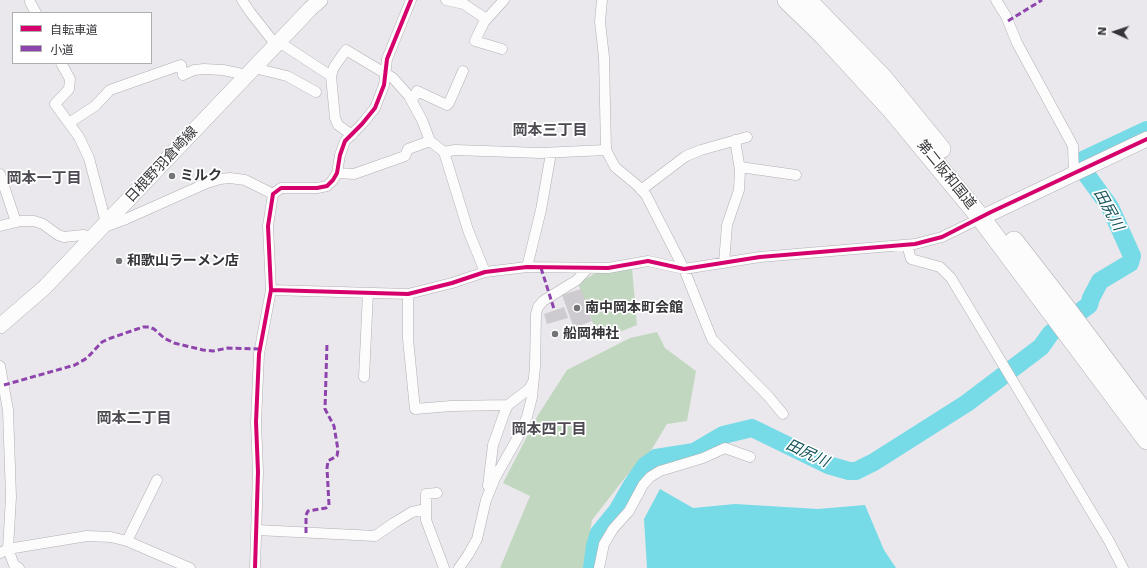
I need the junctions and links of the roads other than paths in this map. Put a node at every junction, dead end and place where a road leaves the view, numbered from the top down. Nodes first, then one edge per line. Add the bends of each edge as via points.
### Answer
1 (242, 0) edge
2 (320, 0) edge
3 (411, 0) edge
4 (446, 0) edge
5 (504, 0) edge
6 (602, 0) edge
7 (787, 0) edge
8 (807, 0) edge
9 (996, 0) edge
10 (30, 2) dead end
11 (35, 12) edge
12 (486, 19) junction
13 (278, 43) junction
14 (502, 49) dead end
15 (62, 64) edge
16 (251, 71) junction
17 (463, 71) dead end
18 (385, 73) junction
19 (331, 76) junction
20 (316, 92) dead end
21 (412, 102) junction
22 (69, 123) junction
23 (352, 135) junction
24 (747, 137) dead end
25 (1147, 139) edge
26 (735, 140) junction
27 (430, 141) junction
28 (606, 150) junction
29 (444, 152) junction
30 (551, 152) junction
31 (740, 167) junction
32 (337, 173) junction
33 (1074, 173) junction
34 (0, 174) edge
35 (796, 175) dead end
36 (641, 190) junction
37 (273, 194) junction
38 (986, 215) junction
39 (16, 222) junction
40 (0, 226) edge
41 (100, 229) junction
42 (907, 245) junction
43 (724, 263) junction
44 (527, 267) junction
45 (587, 269) junction
46 (684, 269) junction
47 (485, 272) junction
48 (271, 290) junction
49 (368, 293) junction
50 (408, 294) junction
51 (0, 326) edge
52 (0, 366) edge
53 (364, 377) dead end
54 (534, 380) junction
55 (2, 386) edge
56 (508, 405) junction
57 (783, 414) dead end
58 (1147, 416) edge
59 (1147, 440) edge
60 (750, 457) dead end
61 (156, 480) dead end
62 (437, 493) dead end
63 (486, 500) junction
64 (426, 509) junction
65 (257, 530) junction
66 (127, 541) junction
67 (4, 551) edge
68 (19, 568) edge
69 (190, 568) edge
70 (255, 568) edge
71 (444, 568) edge
72 (459, 568) edge
73 (599, 568) edge
74 (1123, 568) edge

1 - 13 street
2 - 13 main road, 日根野羽倉崎線
3 - 18 street via 387,59
4 - 12 street via 464,4
5 - 12 street
6 - 28 street via 600,22 604,57
7 - 38 highway, 第二阪和国道 via 891,108
8 - 38 highway, 第二阪和国道 via 884,78
9 - 33 street via 1073,146
10 - 11 street
12 - 14 street via 475,40
13 - 16 main road, 日根野羽倉崎線
13 - 19 street
15 - 22 street via 70,79 69,89 55,104
16 - 20 street via 287,76
16 - 22 street via 204,69 183,75 182,65 110,90 95,106
16 - 41 main road, 日根野羽倉崎線
17 - 21 street via 446,105 417,92
18 - 19 street via 346,50
18 - 21 street
18 - 23 street via 384,85 375,108
19 - 23 street via 335,118 338,125
21 - 27 street
22 - 41 street via 90,158
23 - 32 street via 345,141
24 - 26 street
25 - 33 main road
26 - 31 street
26 - 36 street via 686,156
27 - 29 street
27 - 32 street via 408,149 406,156 354,174
28 - 30 street
28 - 36 street via 615,167
29 - 30 street
29 - 47 street via 468,230
30 - 44 street via 541,210
31 - 35 street
31 - 43 street via 739,190 727,225
32 - 37 street via 327,186 281,188
33 - 38 main road
34 - 39 street
36 - 46 street via 646,195
37 - 41 street via 245,180 220,179
37 - 48 street via 268,226
38 - 42 street via 942,237
38 - 58 highway, 第二阪和国道 via 1066,308
38 - 59 highway, 第二阪和国道
39 - 40 street
39 - 41 street via 34,221 64,237 83,235
41 - 51 main road, 日根野羽倉崎線 via 44,288
42 - 43 street via 760,257
42 - 74 street via 911,259 940,267 951,278
43 - 46 street
44 - 45 street
44 - 47 street
45 - 46 street via 648,261
45 - 54 street via 577,280 538,307
46 - 57 street via 712,338
47 - 50 street
48 - 49 street
48 - 65 street via 259,354 256,422
49 - 50 street
49 - 53 street
50 - 56 street via 408,339 415,409
52 - 55 street
54 - 56 street via 529,389
54 - 63 street via 527,417
55 - 67 street via 8,410 11,498
56 - 63 street via 493,445
60 - 73 street via 725,448 650,477 604,544
61 - 66 street
62 - 64 street via 426,494
63 - 72 street via 476,539
64 - 65 street via 412,512 375,536
64 - 71 street via 426,520
65 - 70 street
66 - 67 street via 87,536
66 - 69 street
67 - 68 street

